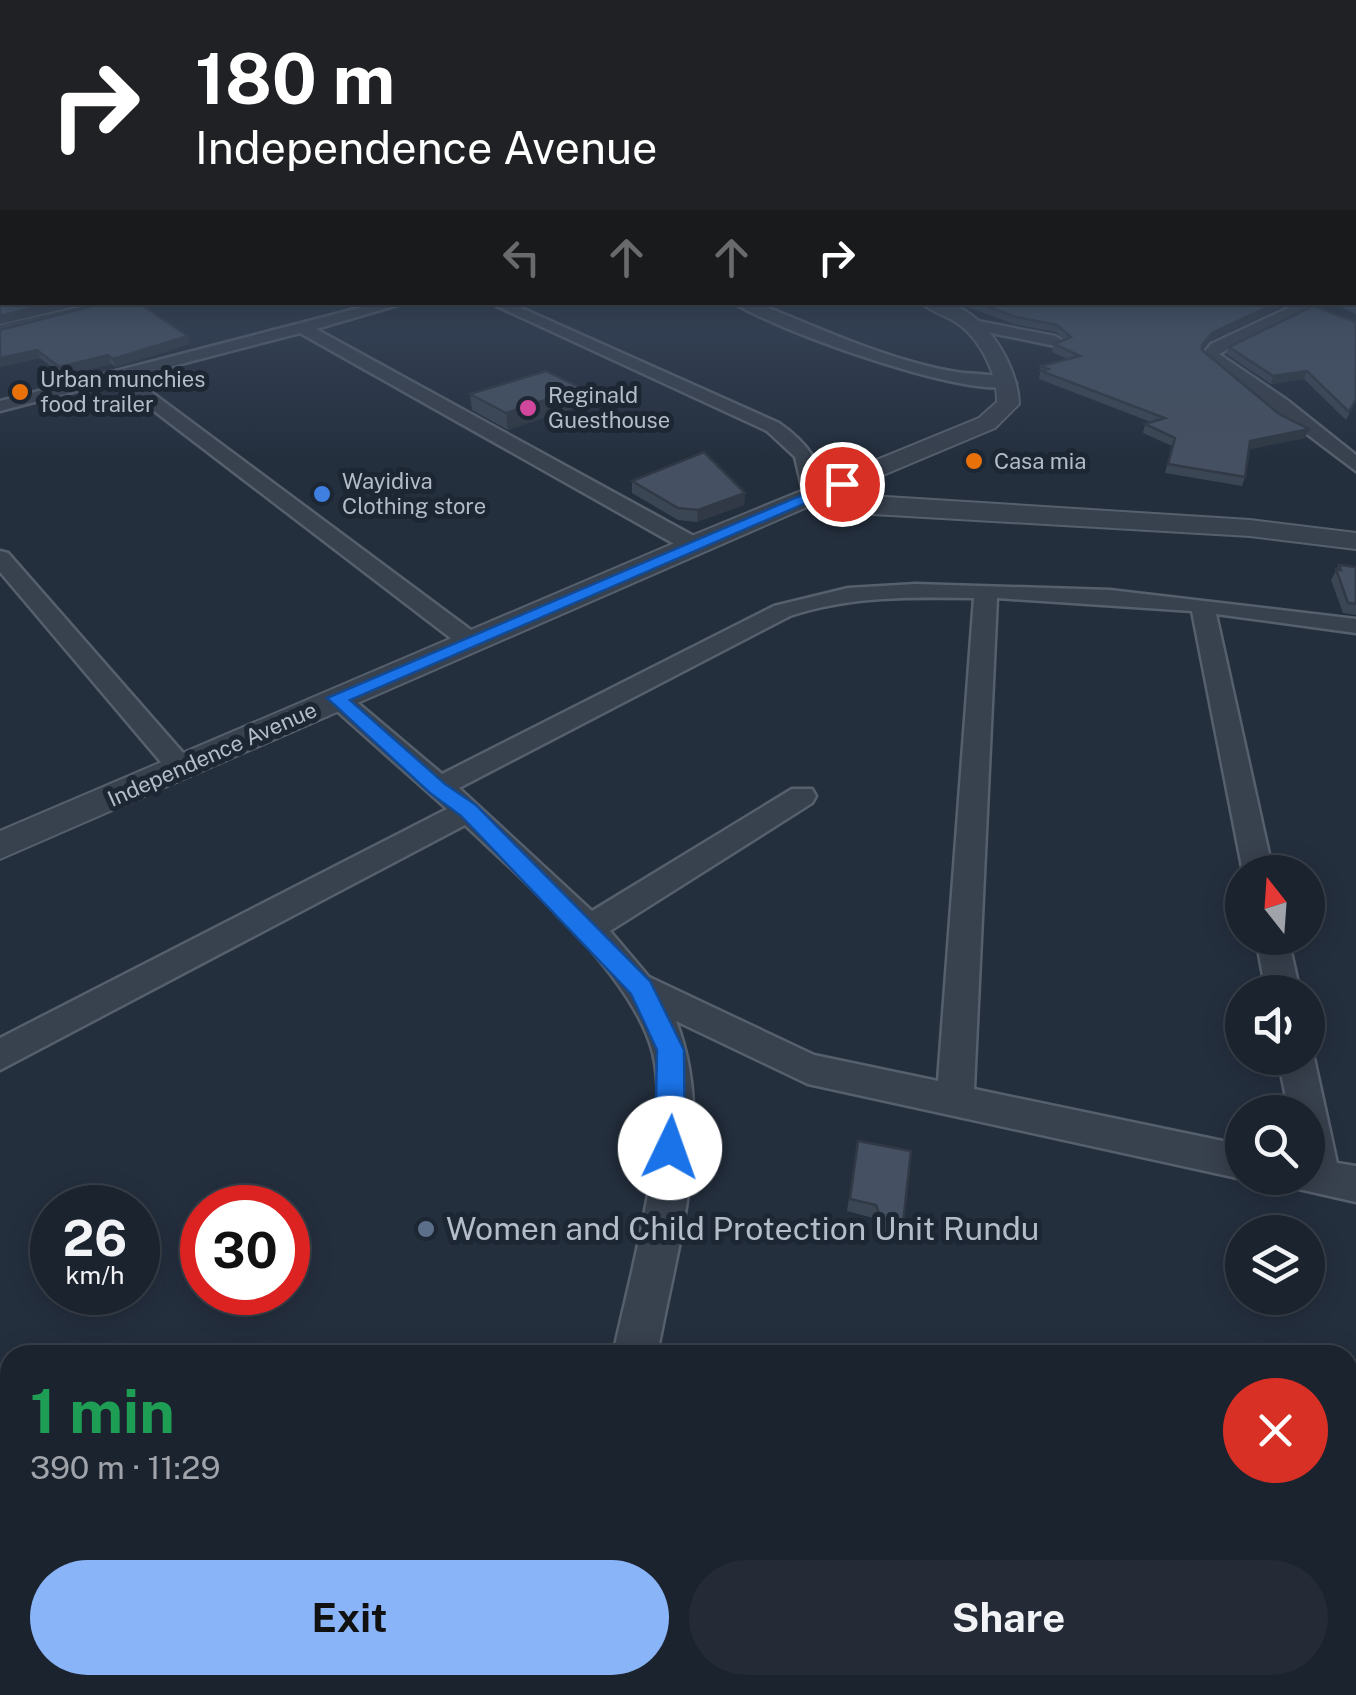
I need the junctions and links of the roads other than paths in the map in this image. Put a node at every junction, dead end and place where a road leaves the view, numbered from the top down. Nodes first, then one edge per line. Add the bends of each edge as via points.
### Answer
1 (109, 305) edge
2 (390, 305) edge
3 (502, 305) edge
4 (748, 305) edge
5 (935, 305) edge
6 (1317, 306) edge
7 (972, 325) junction
8 (302, 328) junction
9 (0, 330) edge
10 (1055, 341) edge
11 (117, 375) junction
12 (1008, 383) junction
13 (0, 406) edge
14 (1356, 465) edge
15 (812, 496) junction
16 (1356, 541) edge
17 (693, 545) junction
18 (0, 558) edge
19 (986, 591) junction
20 (1203, 606) junction
21 (1356, 626) edge
22 (470, 642) junction
23 (337, 698) junction
24 (180, 768) junction
25 (437, 788) junction
26 (802, 796) dead end
27 (468, 810) junction
28 (0, 846) edge
29 (1254, 855) edge
30 (588, 929) junction
31 (641, 988) junction
32 (0, 1055) edge
33 (1300, 1075) edge
34 (956, 1102) junction
35 (1225, 1158) edge
36 (1328, 1179) edge
37 (637, 1345) edge

1 - 9 street
2 - 8 street
3 - 15 street via 773,427 810,464
4 - 12 street via 898,360 974,381
5 - 7 street
6 - 14 street via 1217,347 1210,356
7 - 10 street
7 - 12 street
8 - 11 street
8 - 17 street
11 - 13 street
11 - 22 street
12 - 15 street, Independence Avenue via 1008,404 987,423
15 - 16 street via 856,505
15 - 17 street, Independence Avenue
17 - 22 street, Independence Avenue
18 - 24 street
19 - 20 street
19 - 25 street via 862,592 806,602
19 - 34 street
20 - 21 street
20 - 29 street
22 - 23 street, Independence Avenue
23 - 24 street, Independence Avenue
23 - 25 street
24 - 28 street, Independence Avenue
25 - 27 street
26 - 30 street
27 - 30 street
27 - 32 street
30 - 31 street
31 - 34 street via 808,1069
31 - 37 street via 670,1050 673,1084 668,1172
33 - 36 street
34 - 35 street

